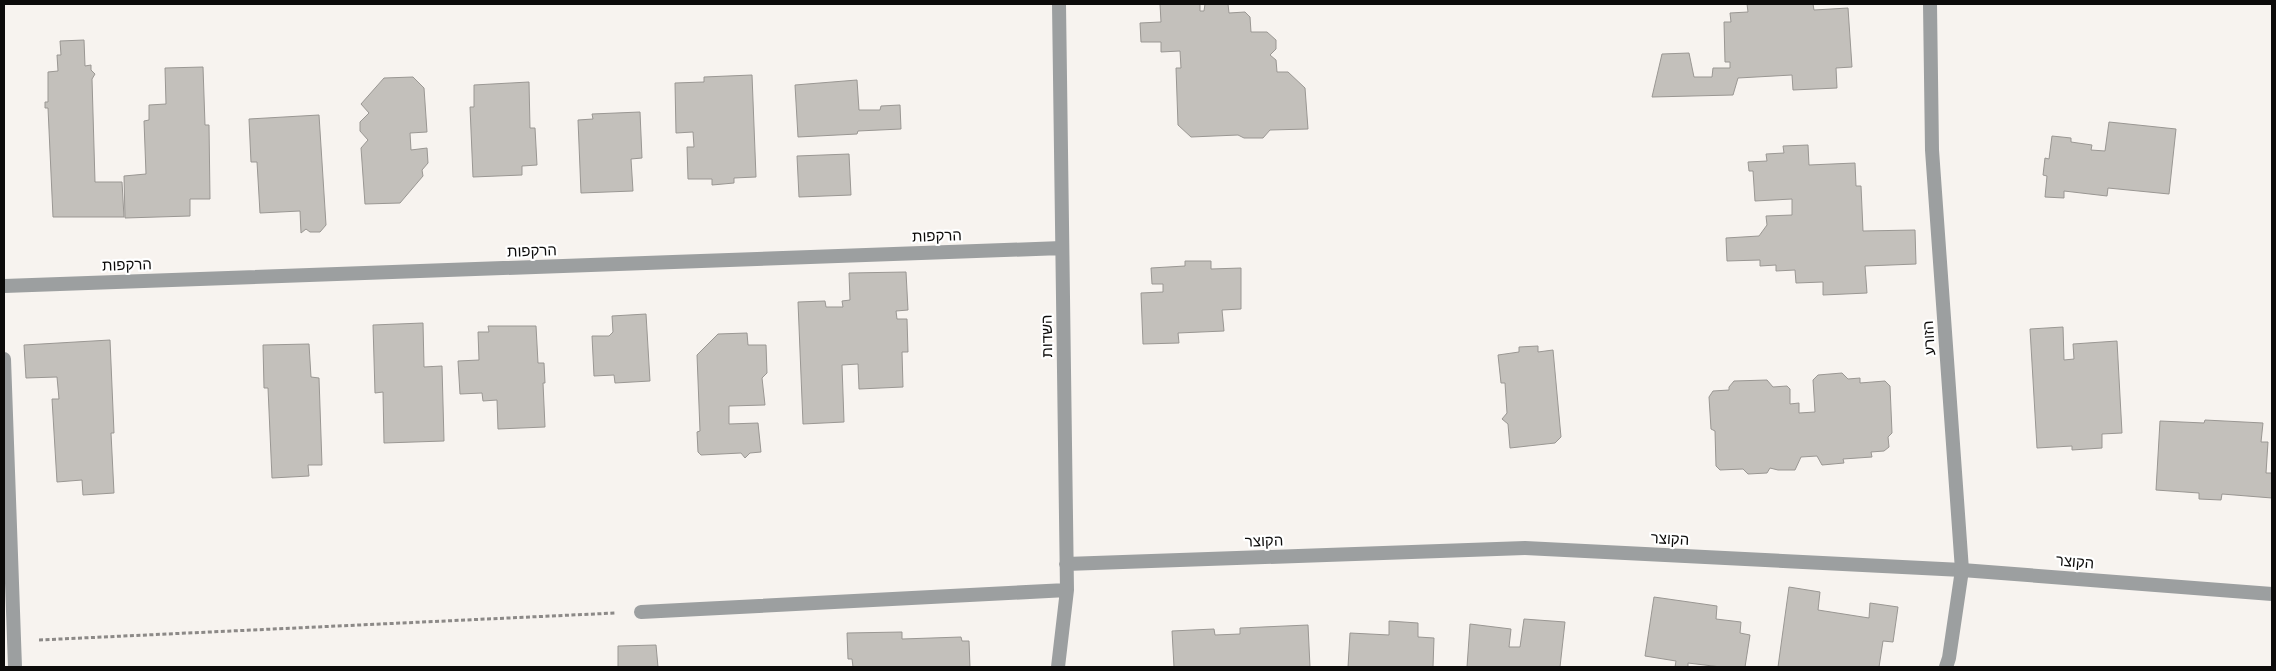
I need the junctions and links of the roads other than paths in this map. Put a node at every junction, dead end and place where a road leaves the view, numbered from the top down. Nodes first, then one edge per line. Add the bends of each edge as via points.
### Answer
1 (1059, 4) edge
2 (1930, 4) edge
3 (1062, 248) junction
4 (4, 286) edge
5 (4, 360) edge
6 (1066, 564) junction
7 (1962, 570) junction
8 (1067, 590) junction
9 (2272, 594) edge
10 (641, 612) road end
11 (10, 641) edge
12 (15, 667) edge
13 (1058, 667) edge
14 (1946, 667) edge

1 - 3 street, השדות
2 - 7 street, הזורע via 1932,150
3 - 4 street, הרקפות
3 - 6 street, השדות
5 - 11 street
6 - 7 street, הקוצר via 1524,548
6 - 8 street, השדות
7 - 9 street, הקוצר
7 - 14 street, הזורע
8 - 10 street
8 - 13 street, השדות
11 - 12 street

